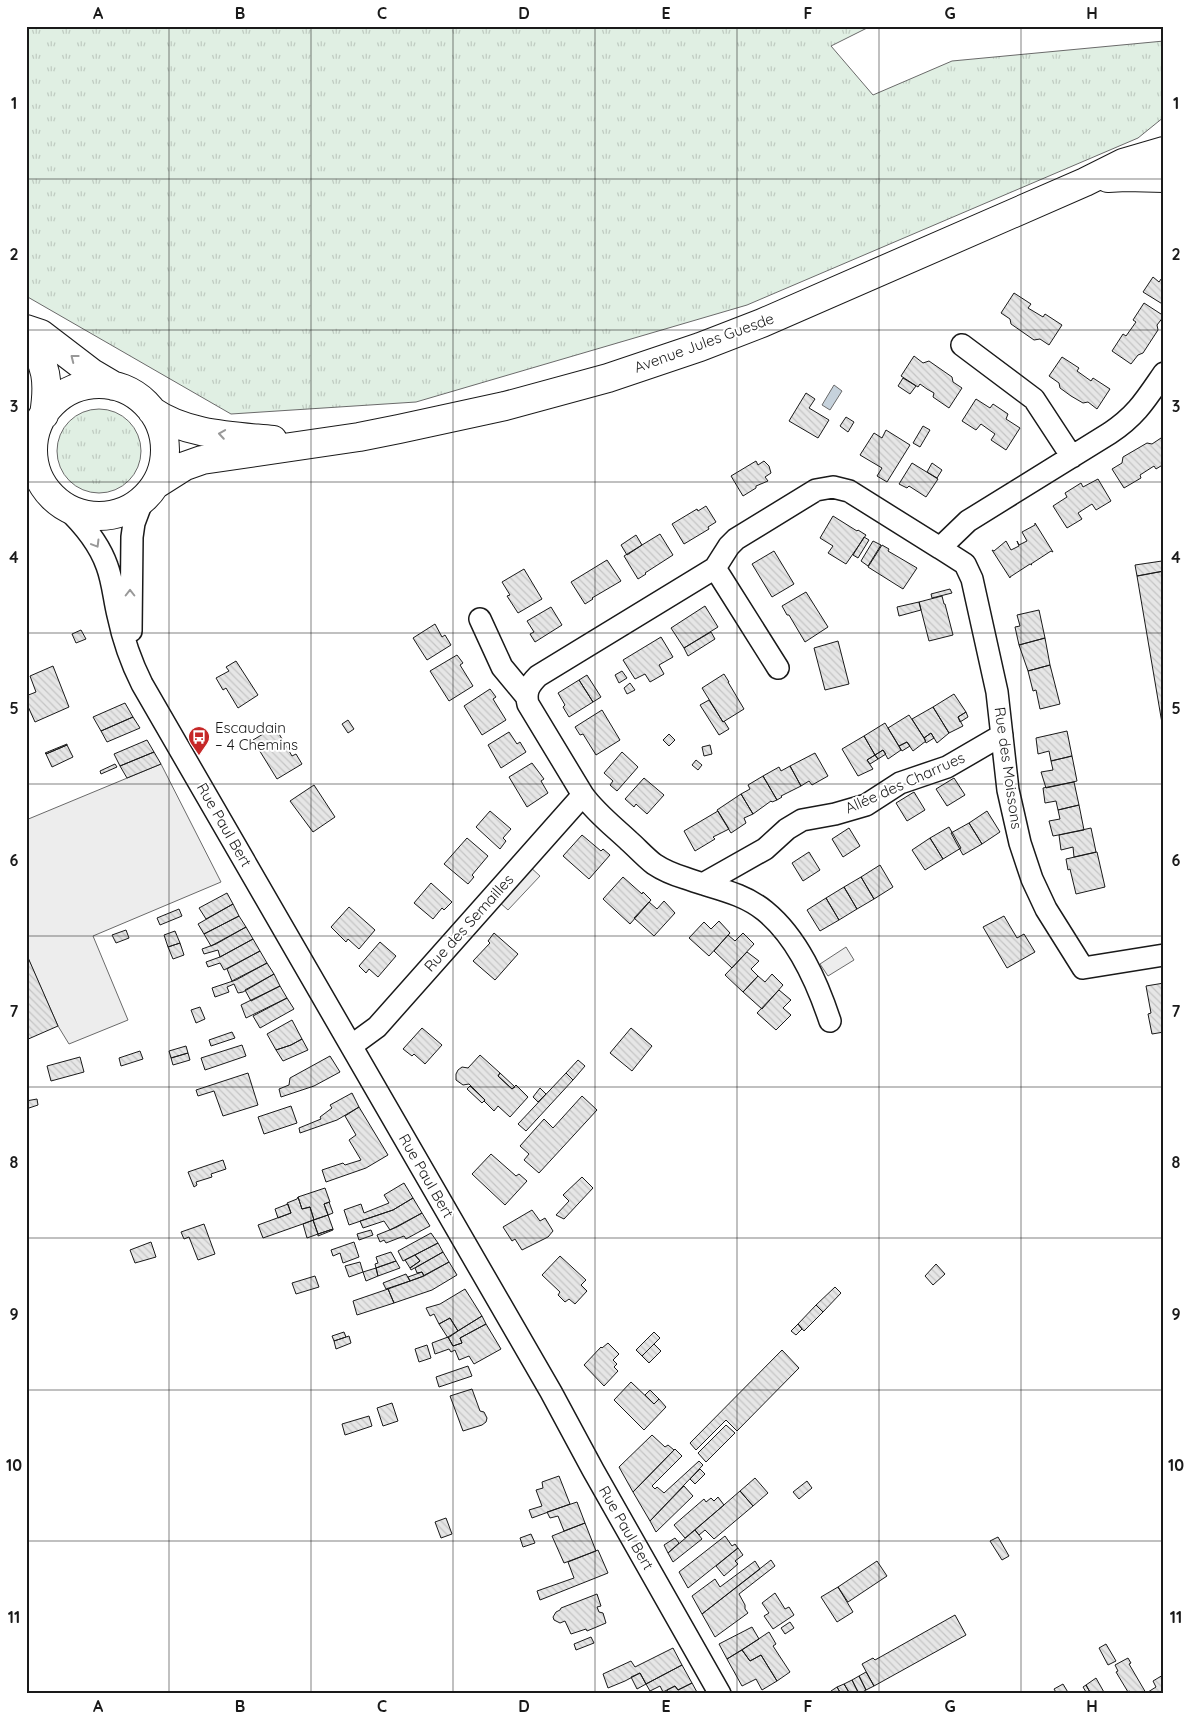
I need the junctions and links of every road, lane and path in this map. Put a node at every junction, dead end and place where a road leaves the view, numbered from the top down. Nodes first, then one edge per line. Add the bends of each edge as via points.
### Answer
1 (1164, 151) edge
2 (1164, 178) edge
3 (1085, 182) junction
4 (26, 329) edge
5 (26, 337) edge
6 (962, 345) dead end
7 (1164, 373) edge
8 (114, 386) junction
9 (152, 411) junction
10 (35, 432) edge
11 (305, 444) junction
12 (1072, 457) junction
13 (26, 491) edge
14 (149, 492) junction
15 (60, 502) junction
16 (940, 548) junction
17 (715, 568) junction
18 (480, 619) dead end
19 (131, 659) junction
20 (778, 668) dead end
21 (526, 696) junction
22 (1002, 735) junction
23 (583, 795) junction
24 (703, 884) junction
25 (1164, 955) edge
26 (830, 1021) dead end
27 (351, 1046) junction
28 (720, 1694) edge

1 - 3 main road, Avenue Jules Guesde via 1123,163
2 - 3 main road, Avenue Jules Guesde via 1117,177
3 - 11 main road, Avenue Jules Guesde via 762,323 634,370 465,415 359,437
8 -> 4 main road via 41,334
5 - 10 main road via 37,351 48,388
6 - 12 street via 1034,399
7 - 12 street via 1130,419
8 - 9 main road via 135,395
8 - 10 main road via 92,385 71,391 53,404
11 -> 9 main road, Avenue Jules Guesde via 190,428 169,422
9 - 14 main road via 162,430 165,451 161,472
10 - 15 main road via 37,473 44,486
11 - 14 main road, Avenue Jules Guesde via 202,460 185,466
12 - 16 street via 968,521
13 - 15 main road
14 - 15 main road via 124,511 109,515 87,515
19 -> 14 street, Rue Paul Bert via 132,537 134,523
15 -> 19 street, Rue Paul Bert via 85,528 104,559
16 - 17 street via 849,491 833,487 816,490 744,533 729,546
16 - 22 street, Rue des Moissons via 960,560 969,571 997,692
17 - 20 street
17 - 21 street via 538,676
18 - 21 street via 502,667
19 - 27 street, Rue Paul Bert via 142,684
21 - 23 street via 532,712
22 - 24 street, Allée des Charrues via 947,767 900,783 866,805 802,820 761,852
22 - 25 street, Rue des Moissons via 1011,808 1025,861 1046,909 1083,968
23 - 24 street via 596,811 659,866
23 - 27 street, Rue des Semailles via 377,1027
24 - 26 street via 746,898 778,924 806,965
27 - 28 street, Rue Paul Bert via 551,1392

